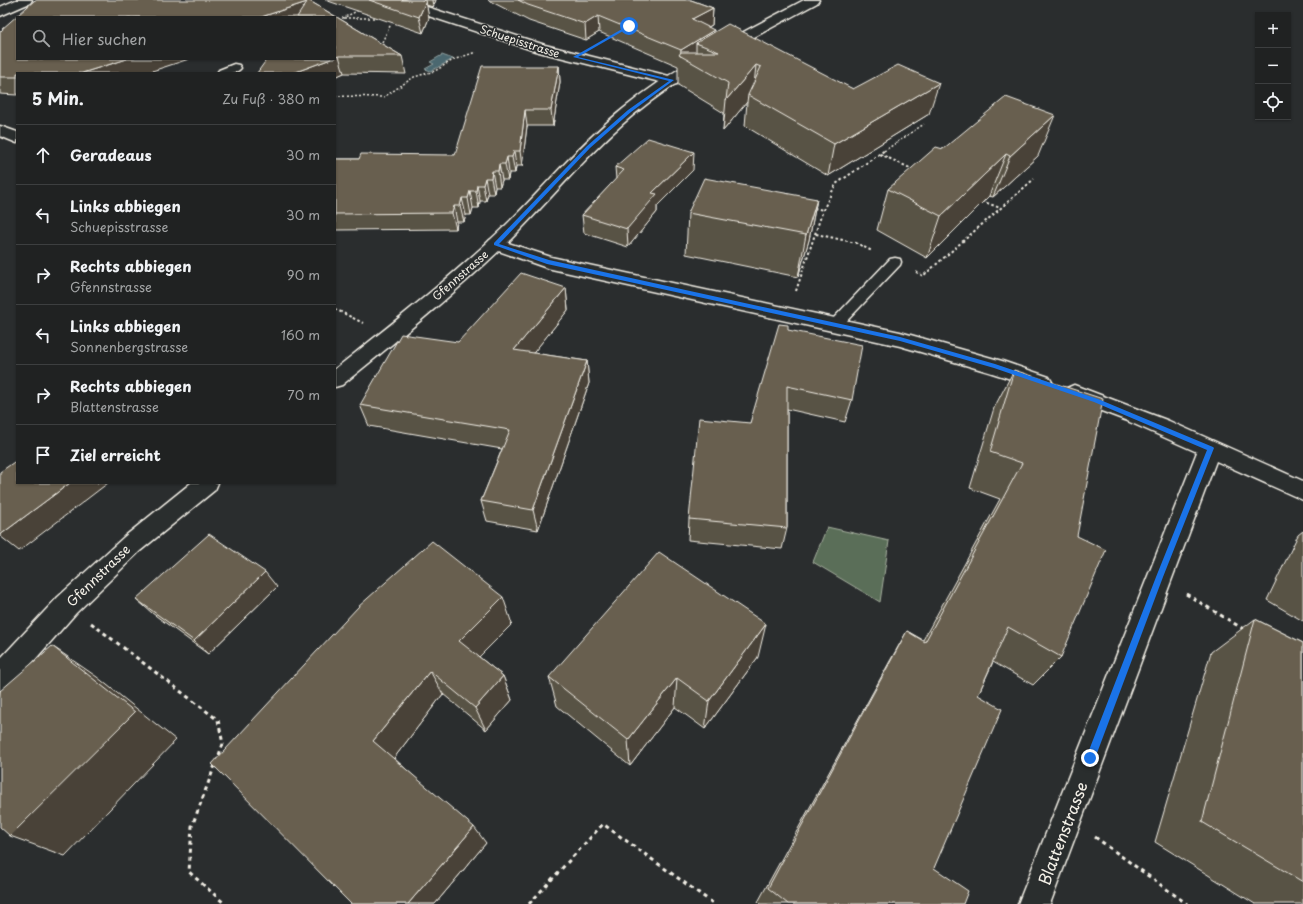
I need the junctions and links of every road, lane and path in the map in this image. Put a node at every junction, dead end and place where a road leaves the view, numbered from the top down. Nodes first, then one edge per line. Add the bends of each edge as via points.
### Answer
1 (26, 0) edge
2 (393, 0) edge
3 (813, 0) edge
4 (361, 9) dead end
5 (0, 12) edge
6 (344, 18) junction
7 (382, 18) edge
8 (387, 21) edge
9 (336, 22) edge
10 (502, 36) junction
11 (382, 42) edge
12 (672, 80) junction
13 (336, 96) edge
14 (924, 124) dead end
15 (0, 130) edge
16 (16, 138) edge
17 (880, 154) junction
18 (918, 172) edge
19 (1034, 179) dead end
20 (980, 199) edge
21 (808, 207) edge
22 (1000, 208) junction
23 (823, 210) junction
24 (816, 234) junction
25 (496, 244) junction
26 (895, 262) junction
27 (788, 315) junction
28 (835, 325) junction
29 (336, 379) edge
30 (1210, 448) junction
31 (206, 484) edge
32 (1303, 491) edge
33 (1159, 577) junction
34 (67, 605) junction
35 (1251, 634) edge
36 (0, 679) edge
37 (1068, 817) junction
38 (224, 904) edge
39 (529, 904) edge
40 (714, 904) edge
41 (1034, 904) edge
42 (1187, 904) edge

1 - 5 street
2 - 10 street, Schuepisstrasse
3 - 12 street, Gfennstrasse
4 - 6 path
6 - 7 path
6 - 9 path
8 - 11 path via 391,24
10 - 12 street, Schuepisstrasse via 540,48
10 - 13 path via 471,55 414,77 384,97
12 - 25 street, Gfennstrasse via 629,111 589,147
14 - 17 path
15 - 16 street
17 - 18 path
17 - 23 path via 836,184
19 - 22 path
20 - 22 path
21 - 23 path
22 - 26 path via 923,276
23 - 24 path
24 - 26 path via 856,243
24 - 27 path
25 - 27 street via 547,262
25 - 29 street, Gfennstrasse
26 - 28 lane
27 - 28 street
28 - 30 street via 900,339 995,366 1096,400
30 - 32 street
30 - 33 street, Blattenstrasse
31 - 34 street, Gfennstrasse via 132,544
33 - 35 path
33 - 37 street, Blattenstrasse
34 - 36 street, Gfennstrasse
34 - 38 path via 218,720 223,744 192,826 189,872
37 - 41 street, Blattenstrasse
37 - 42 path
39 - 40 path via 603,824

